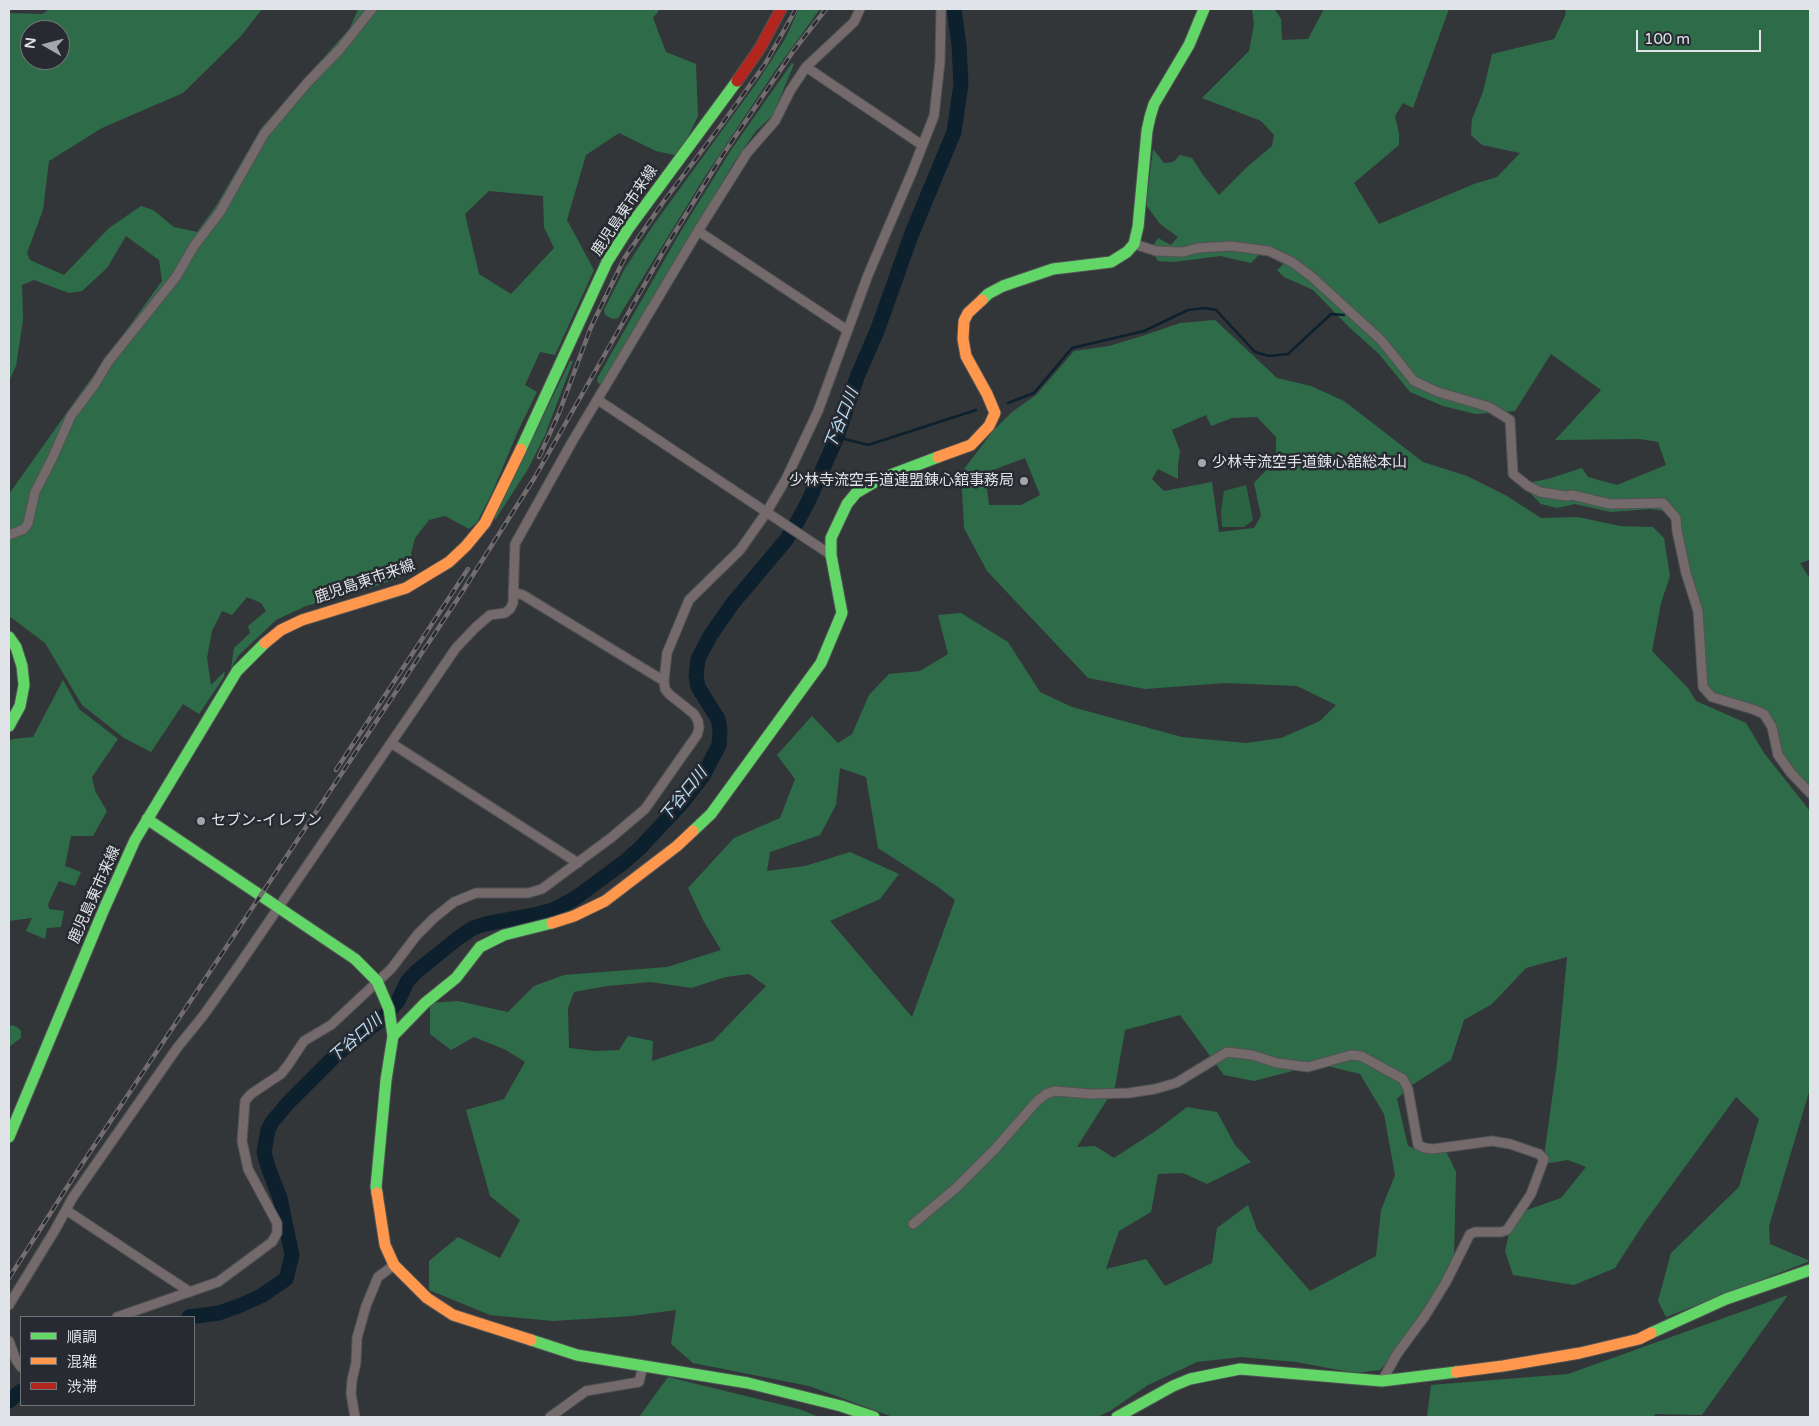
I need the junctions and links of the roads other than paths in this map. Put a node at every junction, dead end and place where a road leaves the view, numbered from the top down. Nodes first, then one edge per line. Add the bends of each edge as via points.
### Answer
1 (372, 9) edge
2 (781, 9) edge
3 (860, 9) edge
4 (941, 9) edge
5 (1204, 9) edge
6 (806, 67) junction
7 (922, 145) junction
8 (698, 231) junction
9 (1134, 244) junction
10 (847, 330) junction
11 (598, 400) junction
12 (766, 513) junction
13 (9, 535) edge
14 (831, 555) junction
15 (513, 592) junction
16 (9, 637) edge
17 (9, 655) edge
18 (664, 681) junction
19 (9, 710) edge
20 (9, 726) edge
21 (391, 744) junction
22 (1810, 793) edge
23 (146, 819) junction
24 (578, 863) junction
25 (279, 906) junction
26 (377, 981) junction
27 (392, 1036) junction
28 (9, 1137) edge
29 (66, 1210) junction
30 (913, 1224) dead end
31 (394, 1265) junction
32 (1810, 1270) edge
33 (190, 1292) junction
34 (9, 1305) edge
35 (121, 1316) edge
36 (9, 1341) edge
37 (20, 1366) edge
38 (643, 1366) junction
39 (1382, 1381) junction
40 (355, 1417) edge
41 (550, 1417) edge
42 (874, 1417) edge
43 (1117, 1417) edge

1 - 13 street via 264,134 220,212 176,277 108,362 71,416 35,492 28,523 24,530
2 - 23 main road, 鹿児島東市来線 via 744,71 607,262 485,523 450,562 428,576 406,588 302,620 281,630 258,648 232,679
3 - 6 street via 854,22
4 - 7 street via 934,116
5 - 9 main road via 1189,45 1154,104 1150,117
6 - 7 street
6 - 8 street via 775,121 748,153
7 - 10 street
8 - 10 street
8 - 11 street
9 - 14 main road via 1119,259 1053,269 1003,286 977,304 964,321 963,339 966,356 995,413 989,426 971,445 880,478 856,492 831,538
9 - 22 street via 1156,251 1183,252 1231,246 1269,252 1292,262 1381,340 1414,381 1438,392 1489,406 1510,420 1513,474 1528,486 1540,492 1610,504 1663,503 1676,518 1686,573 1698,611 1703,688 1712,697 1764,714 1772,727 1778,755
10 - 12 street via 818,411
11 - 12 street
11 - 15 street via 515,544
12 - 14 street
12 - 18 street via 740,550 689,600 667,653
14 - 27 main road via 842,613 834,636 821,663 711,814 677,846 605,901 574,916 504,934 480,947 456,978
15 - 18 street
15 - 21 street via 513,603 505,614 490,616 456,648
16 - 20 main road via 22,666 24,685 20,706
17 - 19 main road via 15,674 15,690
18 - 24 street via 665,690 694,714 699,728 697,735 645,809
21 - 24 street
21 - 25 street
23 - 25 main road
23 - 28 main road, 鹿児島東市来線 via 104,910
24 - 26 street via 542,889 528,893 476,894 454,902 417,935 391,969
25 - 26 main road via 355,959
25 - 29 street
26 - 27 main road via 388,1009
26 - 33 street via 331,1025 304,1041 281,1074 245,1101 242,1141 248,1169 277,1223 277,1233 272,1242 218,1282
27 - 31 main road via 376,1187 385,1245
29 - 33 street
29 - 34 street
30 - 39 street via 956,1188 1038,1101 1054,1091 1092,1094 1155,1089 1176,1083 1227,1052 1308,1067 1351,1055 1361,1056 1403,1079 1408,1089 1418,1145 1433,1148 1492,1141 1539,1154 1544,1159 1531,1194 1507,1230 1470,1234 1446,1282
31 - 38 main road via 428,1298 453,1315 577,1355
31 - 40 street via 378,1277 357,1338 351,1394
32 - 39 main road via 1726,1299 1639,1339 1503,1366
33 - 35 street
36 - 37 street
38 - 41 street via 639,1382 586,1391
38 - 42 main road via 748,1383
39 - 43 main road via 1240,1369 1210,1374 1173,1386

